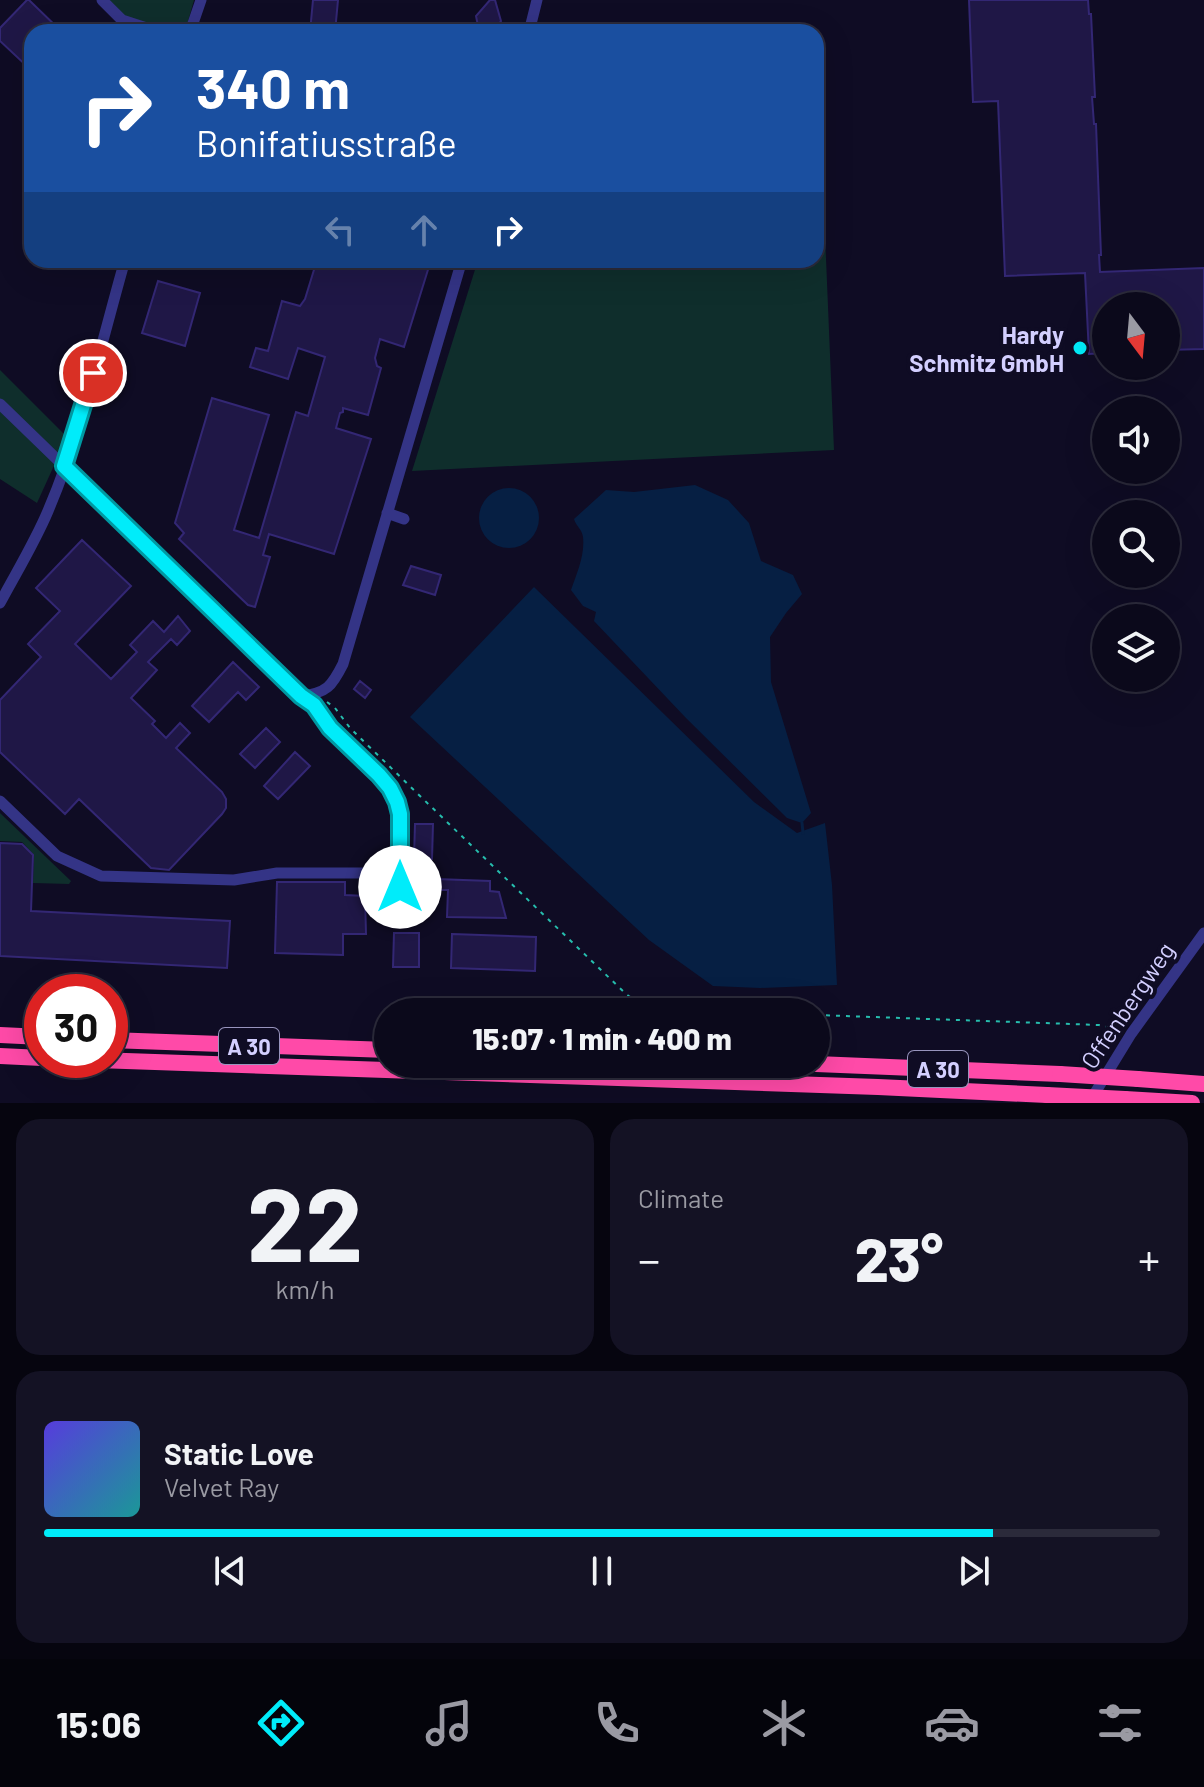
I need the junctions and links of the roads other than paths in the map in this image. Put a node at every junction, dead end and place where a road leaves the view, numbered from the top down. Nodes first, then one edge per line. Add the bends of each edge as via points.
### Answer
1 (102, 0) edge
2 (201, 0) edge
3 (537, 0) edge
4 (134, 24) edge
5 (193, 24) edge
6 (531, 24) edge
7 (123, 268) edge
8 (460, 268) edge
9 (0, 404) edge
10 (64, 466) junction
11 (387, 513) junction
12 (404, 519) dead end
13 (0, 603) edge
14 (301, 696) junction
15 (0, 801) edge
16 (400, 887) junction
17 (411, 907) dead end
18 (1204, 933) edge
19 (0, 1035) edge
20 (24, 1036) edge
21 (128, 1041) edge
22 (374, 1049) edge
23 (0, 1056) edge
24 (24, 1057) edge
25 (128, 1061) edge
26 (830, 1065) edge
27 (1204, 1084) edge
28 (1088, 1103) edge
29 (1192, 1103) edge

1 - 4 street via 122,20
2 - 5 street
3 - 6 street
7 - 10 street
8 - 11 street
9 - 10 street
10 - 13 street via 47,512
10 - 14 street
11 - 12 street
11 - 14 street via 343,664 334,683
14 - 16 street via 390,788 400,814
15 - 16 street via 57,856 101,876 234,880 277,873 378,873 385,885
16 - 17 street
18 - 28 street, Offenbergweg
19 - 20 highway
21 - 22 highway, A 30
23 - 24 highway
25 - 29 highway, A 30, bridge
26 - 27 highway, A 30, bridge

